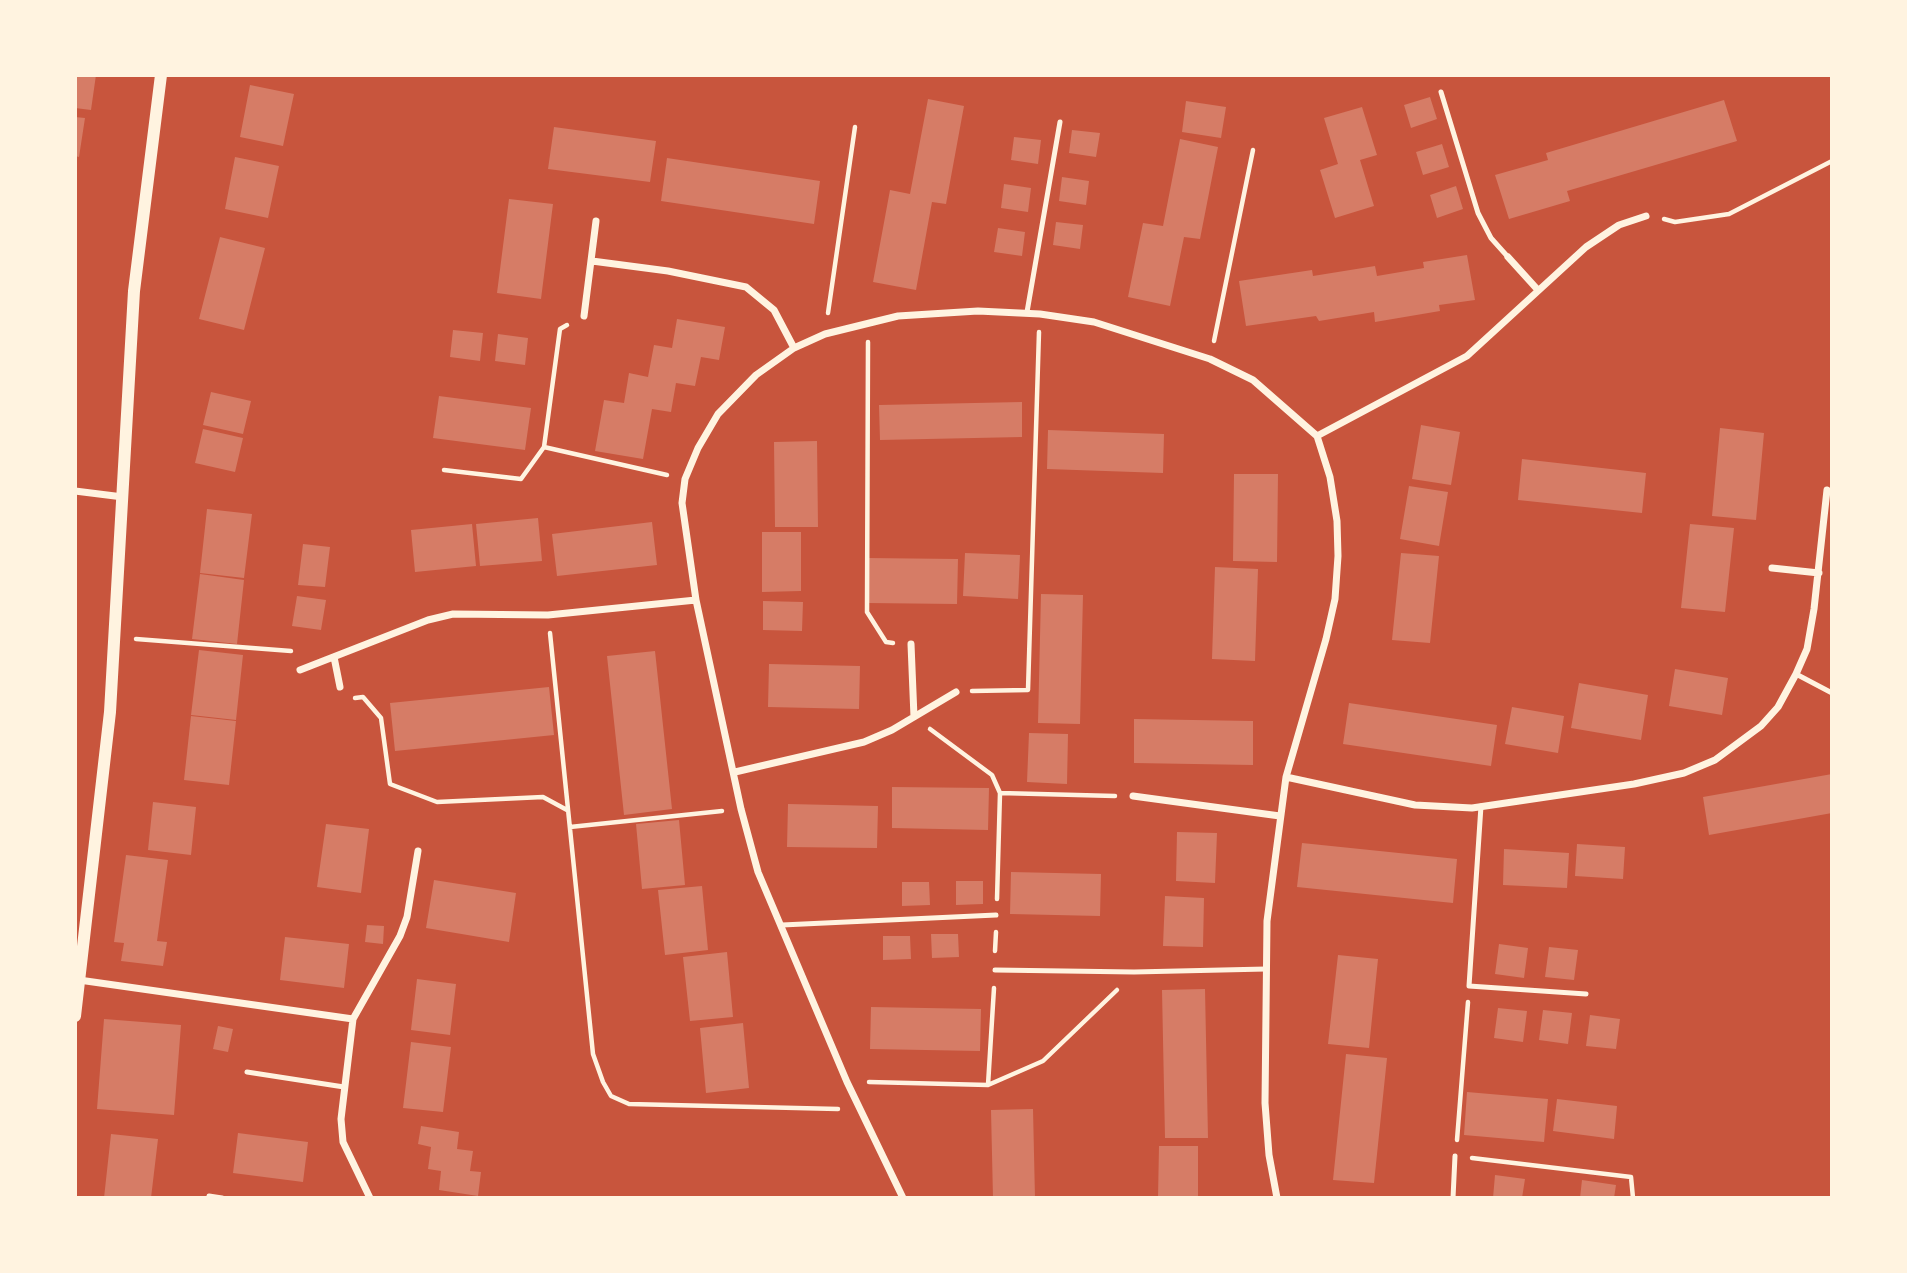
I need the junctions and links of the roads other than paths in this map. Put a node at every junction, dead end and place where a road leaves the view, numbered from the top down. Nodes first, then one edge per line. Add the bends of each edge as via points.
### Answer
1 (160, 75) edge
2 (1441, 92) dead end
3 (1060, 122) dead end
4 (1646, 216) road end
5 (597, 221) dead end
6 (1508, 257) joint
7 (592, 261) junction
8 (1537, 289) junction
9 (1027, 312) junction
10 (584, 316) road end
11 (794, 348) junction
12 (1317, 436) junction
13 (1827, 491) dead end
14 (75, 492) edge
15 (124, 497) junction
16 (1772, 568) dead end
17 (1819, 573) junction
18 (696, 600) junction
19 (911, 645) road end
20 (334, 657) junction
21 (300, 670) dead end
22 (1797, 674) junction
23 (340, 687) dead end
24 (956, 692) road end
25 (1832, 693) edge
26 (914, 717) junction
27 (735, 772) junction
28 (1286, 777) junction
29 (1133, 796) road end
30 (1481, 806) junction
31 (1280, 816) junction
32 (418, 851) dead end
33 (996, 915) road end
34 (782, 925) junction
35 (1266, 969) junction
36 (995, 970) road end
37 (78, 988) edge
38 (1586, 994) dead end
39 (75, 1016) edge
40 (353, 1019) junction
41 (247, 1072) dead end
42 (344, 1087) junction
43 (1455, 1156) road end
44 (209, 1196) edge
45 (222, 1198) edge
46 (370, 1198) edge
47 (903, 1198) edge
48 (1277, 1198) edge
49 (1453, 1198) edge

1 - 15 street via 134,291
2 - 6 lane via 1478,213
3 - 9 lane
4 - 8 street via 1604,234
5 - 7 street
6 - 8 street
7 - 10 street
7 - 11 street via 746,287 774,310
8 - 12 street via 1467,356
9 - 11 street via 937,312 868,323
9 - 12 street via 1094,321 1210,359 1253,380
11 - 18 street via 756,375 718,414 685,479 682,503
12 - 28 street via 1337,521 1335,598
13 - 17 street
14 - 15 street
15 - 37 street via 101,812
16 - 17 street
17 - 22 street via 1807,649
18 - 20 street via 548,615 453,614
18 - 27 street
19 - 26 street
20 - 21 street
20 - 23 street
22 - 25 lane
22 - 30 street via 1761,726 1694,769 1634,783
24 - 26 street
26 - 27 street via 864,742
27 - 34 street via 758,872
28 - 30 street via 1415,805
28 - 31 street
29 - 31 street
30 - 38 lane via 1469,986
31 - 35 street
32 - 40 street via 400,936
33 - 34 lane
34 - 47 street via 847,1082
35 - 36 lane
35 - 48 street via 1265,1103
37 - 39 street
37 - 40 street
40 - 42 street
41 - 42 lane
42 - 46 street via 343,1142
43 - 49 lane
44 - 45 lane

